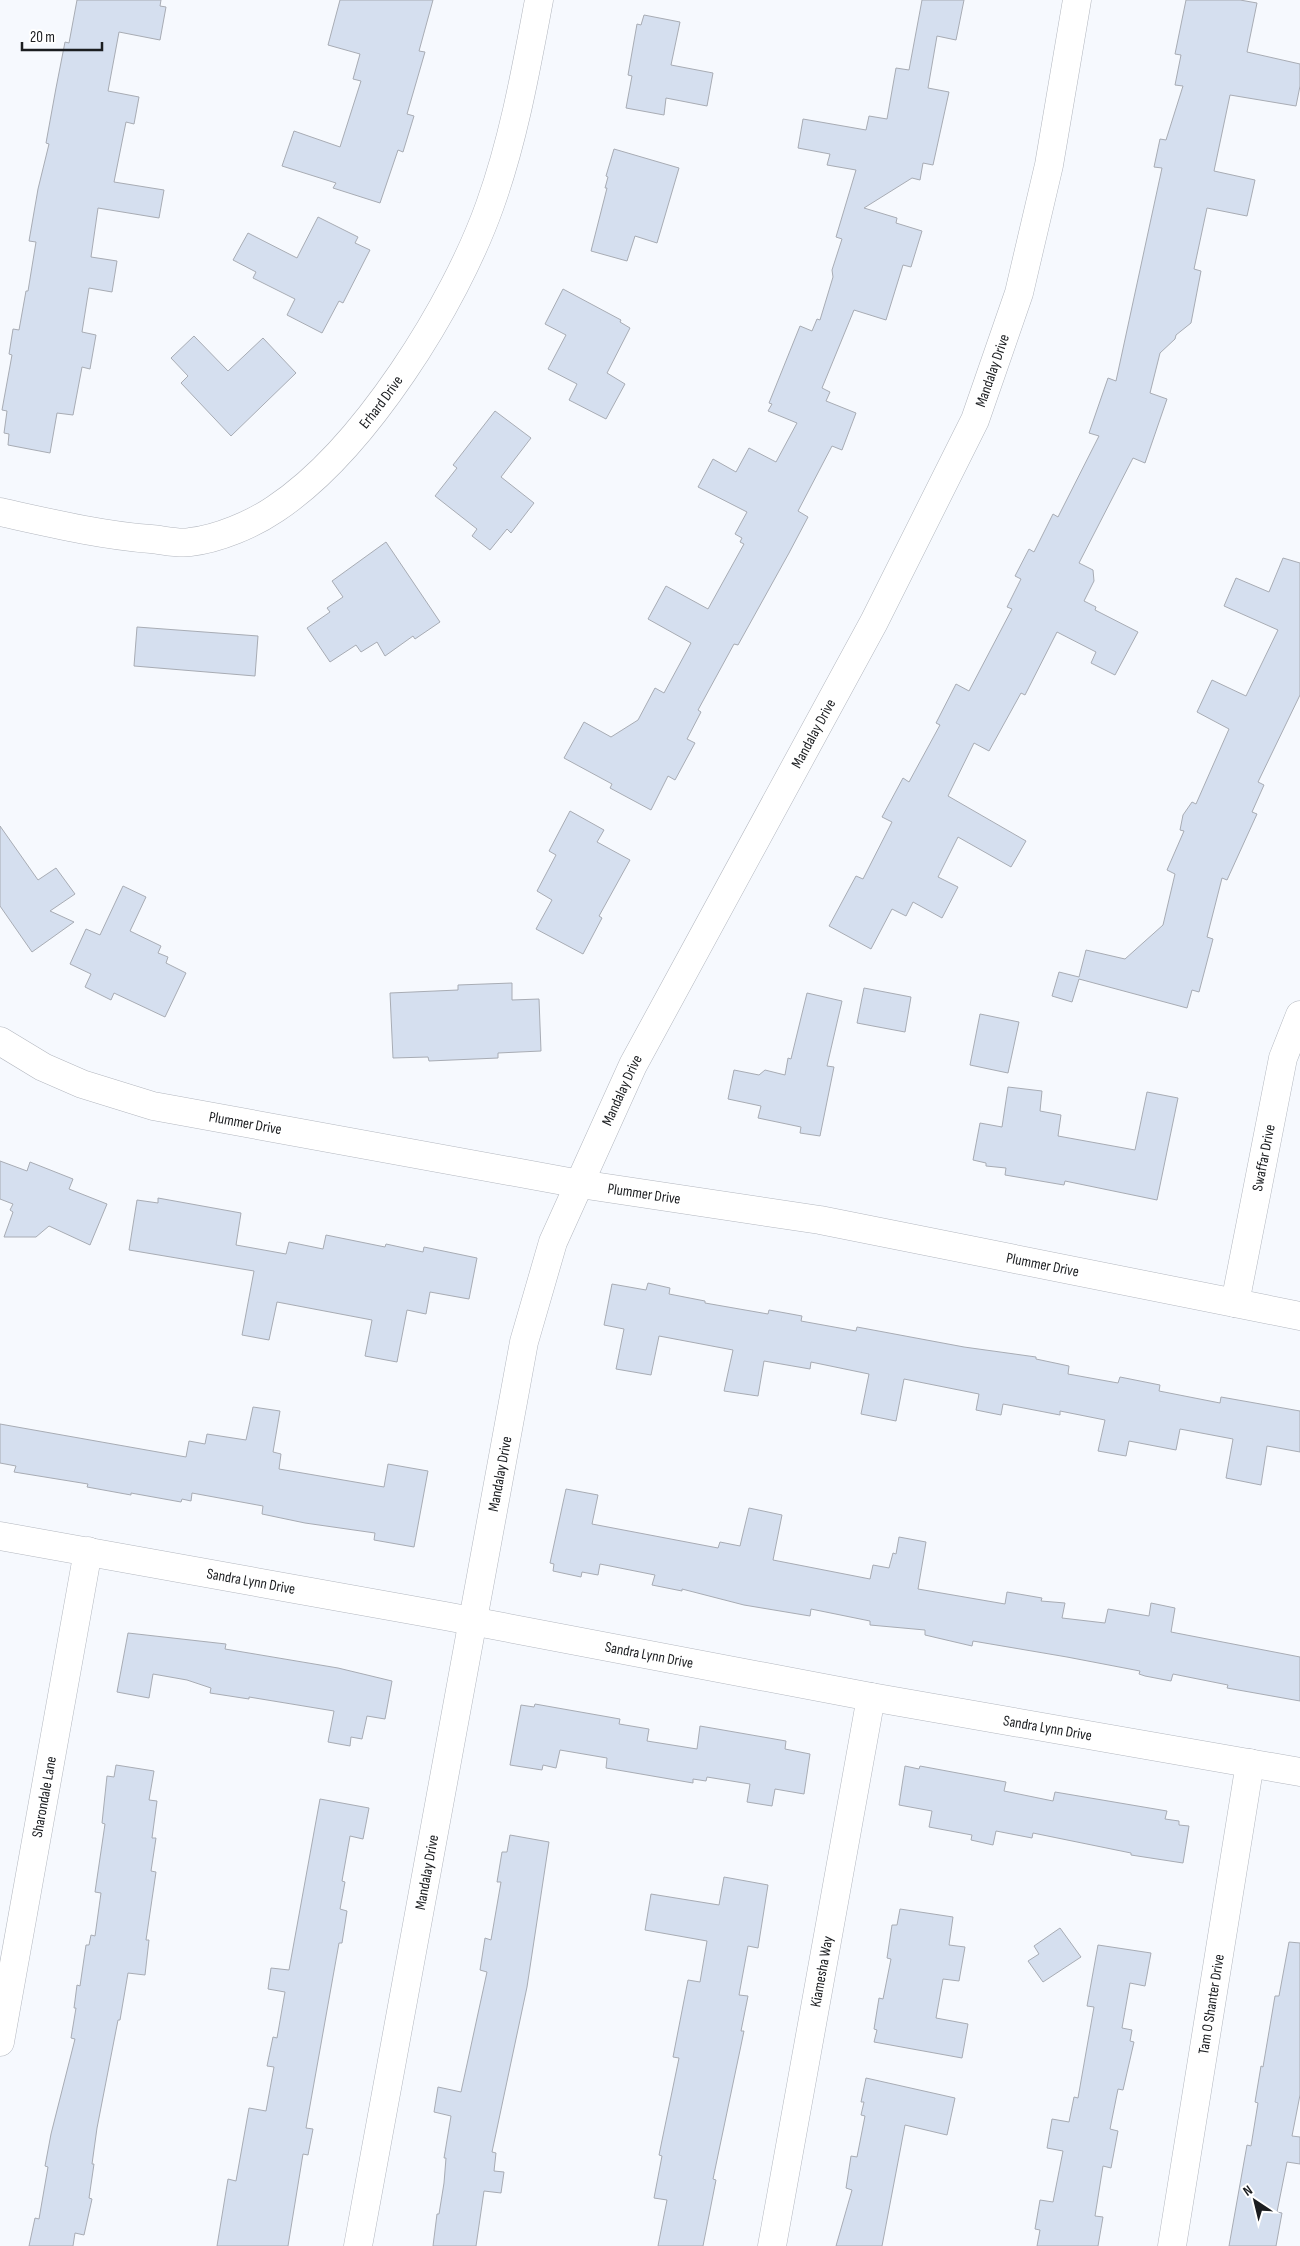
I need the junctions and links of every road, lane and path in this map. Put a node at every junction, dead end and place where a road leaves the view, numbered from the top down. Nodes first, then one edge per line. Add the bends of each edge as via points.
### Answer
1 (539, 0) edge
2 (1077, 0) edge
3 (0, 512) edge
4 (1300, 1016) edge
5 (0, 1040) edge
6 (580, 1184) junction
7 (1235, 1303) junction
8 (1300, 1316) edge
9 (0, 1536) edge
10 (88, 1552) junction
11 (472, 1621) junction
12 (871, 1697) junction
13 (1250, 1763) junction
14 (1300, 1772) edge
15 (0, 2042) edge
16 (358, 2246) edge
17 (772, 2246) edge
18 (1172, 2246) edge

1 - 3 street, Erhard Drive via 512,134 490,206 456,283 409,362 366,420 321,471 276,509 240,528 189,542 113,536
2 - 6 street, Mandalay Drive via 1049,165 1019,293 975,420 869,630 633,1065
4 - 7 street, Swaffar Drive via 1284,1058
5 - 6 street, Plummer Drive via 43,1067 82,1084 153,1106
6 - 7 street, Plummer Drive via 820,1220
6 - 11 street, Mandalay Drive via 553,1242 524,1342
7 - 8 street, Plummer Drive
9 - 10 street, Sandra Lynn Drive
10 - 11 street, Sandra Lynn Drive
10 - 15 street, Sharondale Lane
11 - 12 street, Sandra Lynn Drive
11 - 16 street, Mandalay Drive
12 - 13 street, Sandra Lynn Drive
12 - 17 street, Kiamesha Way
13 - 14 street, Sandra Lynn Drive
13 - 18 street, Tam O Shanter Drive

